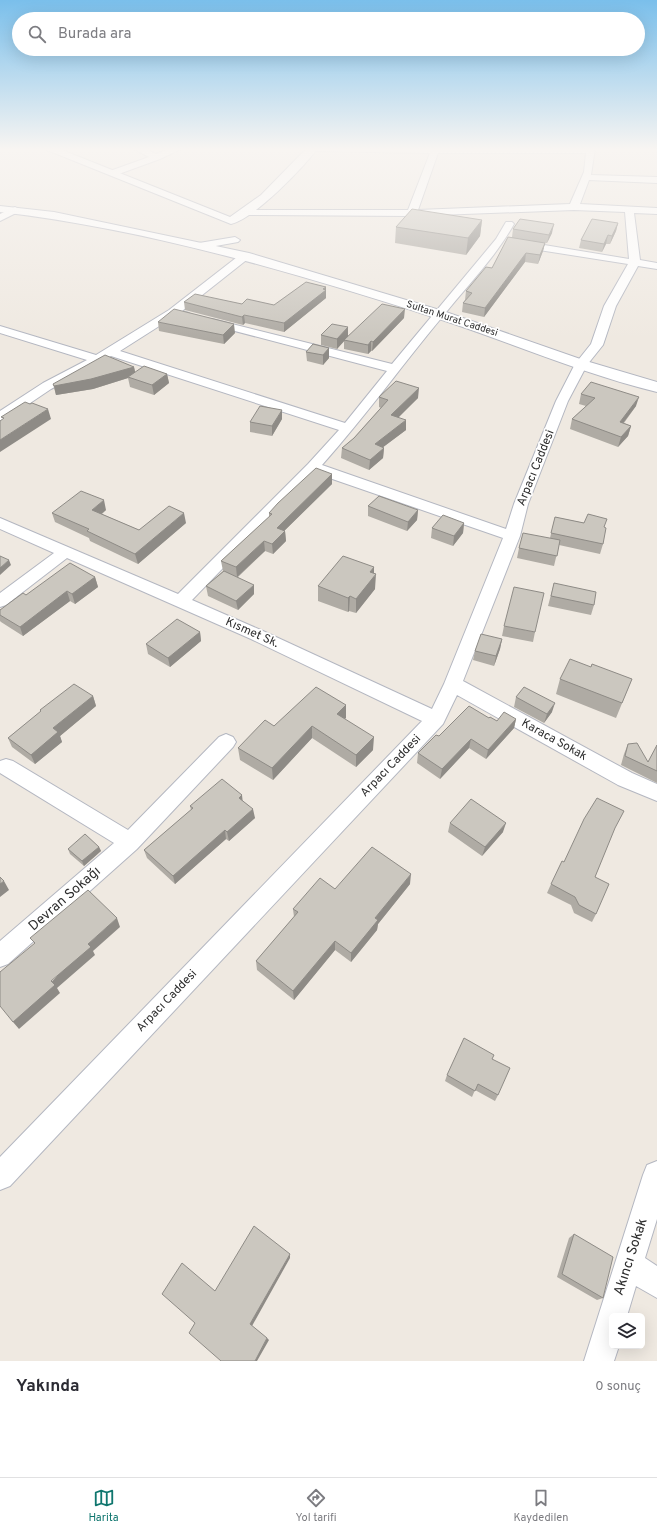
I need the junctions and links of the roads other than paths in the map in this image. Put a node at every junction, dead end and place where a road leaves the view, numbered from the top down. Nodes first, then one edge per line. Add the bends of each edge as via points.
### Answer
1 (12, 212) edge
2 (24, 212) edge
3 (208, 212) edge
4 (452, 212) edge
5 (629, 212) edge
6 (247, 213) joint
7 (412, 213) joint
8 (0, 218) edge
9 (231, 221) junction
10 (509, 224) dead end
11 (235, 240) junction
12 (500, 240) junction
13 (199, 246) junction
14 (245, 256) junction
15 (636, 262) junction
16 (657, 266) edge
17 (173, 312) junction
18 (438, 314) junction
19 (0, 329) edge
20 (110, 352) junction
21 (97, 359) junction
22 (581, 364) junction
23 (395, 369) junction
24 (657, 387) edge
25 (0, 417) edge
26 (348, 428) junction
27 (313, 467) junction
28 (0, 523) edge
29 (512, 536) junction
30 (65, 552) junction
31 (0, 601) edge
32 (182, 601) junction
33 (453, 684) junction
34 (436, 718) junction
35 (226, 742) dead end
36 (6, 767) dead end
37 (657, 793) edge
38 (130, 842) junction
39 (0, 956) edge
40 (657, 1175) edge
41 (0, 1176) edge
42 (628, 1264) junction
43 (657, 1283) edge
44 (613, 1313) edge
45 (609, 1327) edge
46 (599, 1361) edge

1 - 8 street
2 - 13 street via 90,222
3 - 9 street
4 - 7 street
5 - 15 street
6 - 7 street
6 - 9 street
9 - 11 street
10 - 12 street
11 - 13 street
11 - 14 street
12 - 15 street
12 - 18 street
13 - 14 street, Sultan Murat Caddesi
14 - 17 street
14 - 18 street, Sultan Murat Caddesi
15 - 16 street
15 - 22 street, Arpacı Caddesi via 610,306 597,345
17 - 20 street
17 - 23 street
18 - 22 street, Sultan Murat Caddesi
18 - 23 street
19 - 21 street
20 - 21 street
20 - 26 street
21 - 25 street
22 - 24 street, Sultan Murat Caddesi
22 - 29 street, Arpacı Caddesi via 562,401 521,504
23 - 26 street
26 - 27 street
27 - 29 street
27 - 32 street
28 - 30 street, Kısmet Sk.
29 - 33 street, Arpacı Caddesi
30 - 31 street
30 - 32 street, Kısmet Sk.
32 - 34 street, Kısmet Sk.
33 - 34 street, Arpacı Caddesi
33 - 37 street, Karaca Sokak via 625,779
34 - 41 street, Arpacı Caddesi
35 - 38 street, Devran Sokağı
36 - 38 street
38 - 39 street, Devran Sokağı
40 - 42 street, Akıncı Sokak
42 - 43 street
42 - 44 street, Akıncı Sokak
45 - 46 street, Akıncı Sokak

